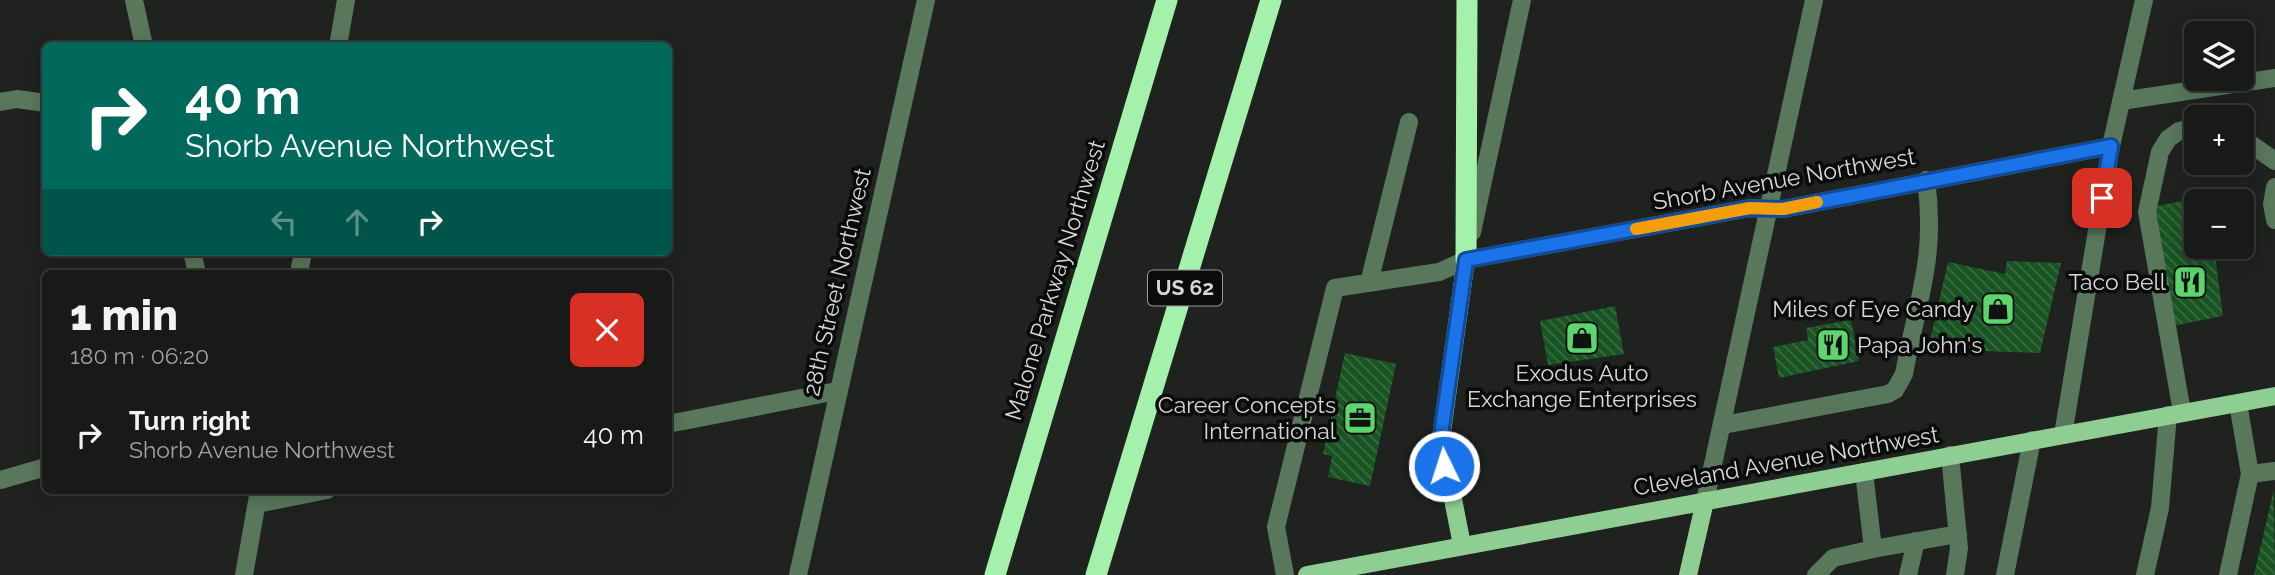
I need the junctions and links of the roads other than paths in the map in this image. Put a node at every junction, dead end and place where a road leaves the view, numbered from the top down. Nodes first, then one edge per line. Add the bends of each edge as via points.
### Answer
1 (134, 0) edge
2 (346, 0) edge
3 (926, 0) edge
4 (1167, 0) edge
5 (1271, 0) edge
6 (1467, 0) edge
7 (1522, 0) edge
8 (1814, 0) edge
9 (2144, 0) edge
10 (143, 42) edge
11 (339, 42) edge
12 (2275, 78) edge
13 (2121, 101) junction
14 (0, 102) edge
15 (42, 102) edge
16 (1409, 122) dead end
17 (2184, 130) edge
18 (2111, 146) junction
19 (2254, 146) edge
20 (2275, 161) edge
21 (1926, 180) junction
22 (2275, 187) edge
23 (1770, 208) junction
24 (2275, 220) edge
25 (1466, 260) junction
26 (1369, 283) junction
27 (837, 391) junction
28 (2275, 396) edge
29 (2238, 403) junction
30 (2175, 414) junction
31 (672, 423) edge
32 (1723, 425) junction
33 (2063, 435) junction
34 (2032, 440) junction
35 (1950, 455) junction
36 (42, 468) edge
37 (2275, 471) edge
38 (1864, 472) junction
39 (2250, 474) junction
40 (0, 480) edge
41 (288, 494) edge
42 (258, 497) edge
43 (1705, 501) junction
44 (1958, 534) junction
45 (1916, 541) junction
46 (1462, 545) junction
47 (1873, 549) junction
48 (244, 575) edge
49 (798, 575) edge
50 (995, 575) edge
51 (1096, 575) edge
52 (1285, 575) edge
53 (1307, 575) edge
54 (1688, 575) edge
55 (1816, 575) edge
56 (1908, 575) edge
57 (1955, 575) edge
58 (2005, 575) edge
59 (2145, 575) edge
60 (2228, 575) edge

1 - 10 street
2 - 11 street
3 - 27 street, 28th Street Northwest
4 - 50 highway, Malone Parkway Northwest
5 - 51 highway, US 62
6 - 25 highway
7 - 25 street
8 - 23 street
9 - 13 street
12 - 13 street
13 - 18 street
14 - 15 street
16 - 26 street
17 - 30 street via 2168,139 2160,152 2147,212
18 - 21 street, Shorb Avenue Northwest
18 - 33 street
19 - 20 street
21 - 23 street, Shorb Avenue Northwest
21 - 32 street via 1931,218 1929,258 1904,374 1895,390
22 - 24 street
23 - 25 street, Shorb Avenue Northwest
23 - 32 street
25 - 26 street, Shorb Avenue Northwest via 1439,272
25 - 46 main road via 1441,448
26 - 52 street, Shorb Avenue Northwest via 1335,288 1276,527
27 - 31 street
27 - 49 street, 28th Street Northwest
28 - 29 main road, Cleveland Avenue Northwest
29 - 30 main road, Cleveland Avenue Northwest
29 - 39 street
30 - 33 main road, Cleveland Avenue Northwest
30 - 59 street
32 - 43 street
33 - 34 main road, Cleveland Avenue Northwest
34 - 35 main road, Cleveland Avenue Northwest
34 - 58 street
35 - 38 main road, Cleveland Avenue Northwest
35 - 44 street
36 - 40 street
37 - 39 street
38 - 43 main road, Cleveland Avenue Northwest
38 - 47 street
39 - 60 street
41 - 42 street
42 - 48 street
43 - 46 main road, Cleveland Avenue Northwest
43 - 54 main road
44 - 45 street
44 - 57 street
45 - 47 street
45 - 56 street
46 - 53 main road, Cleveland Avenue Northwest
47 - 55 street via 1833,558

